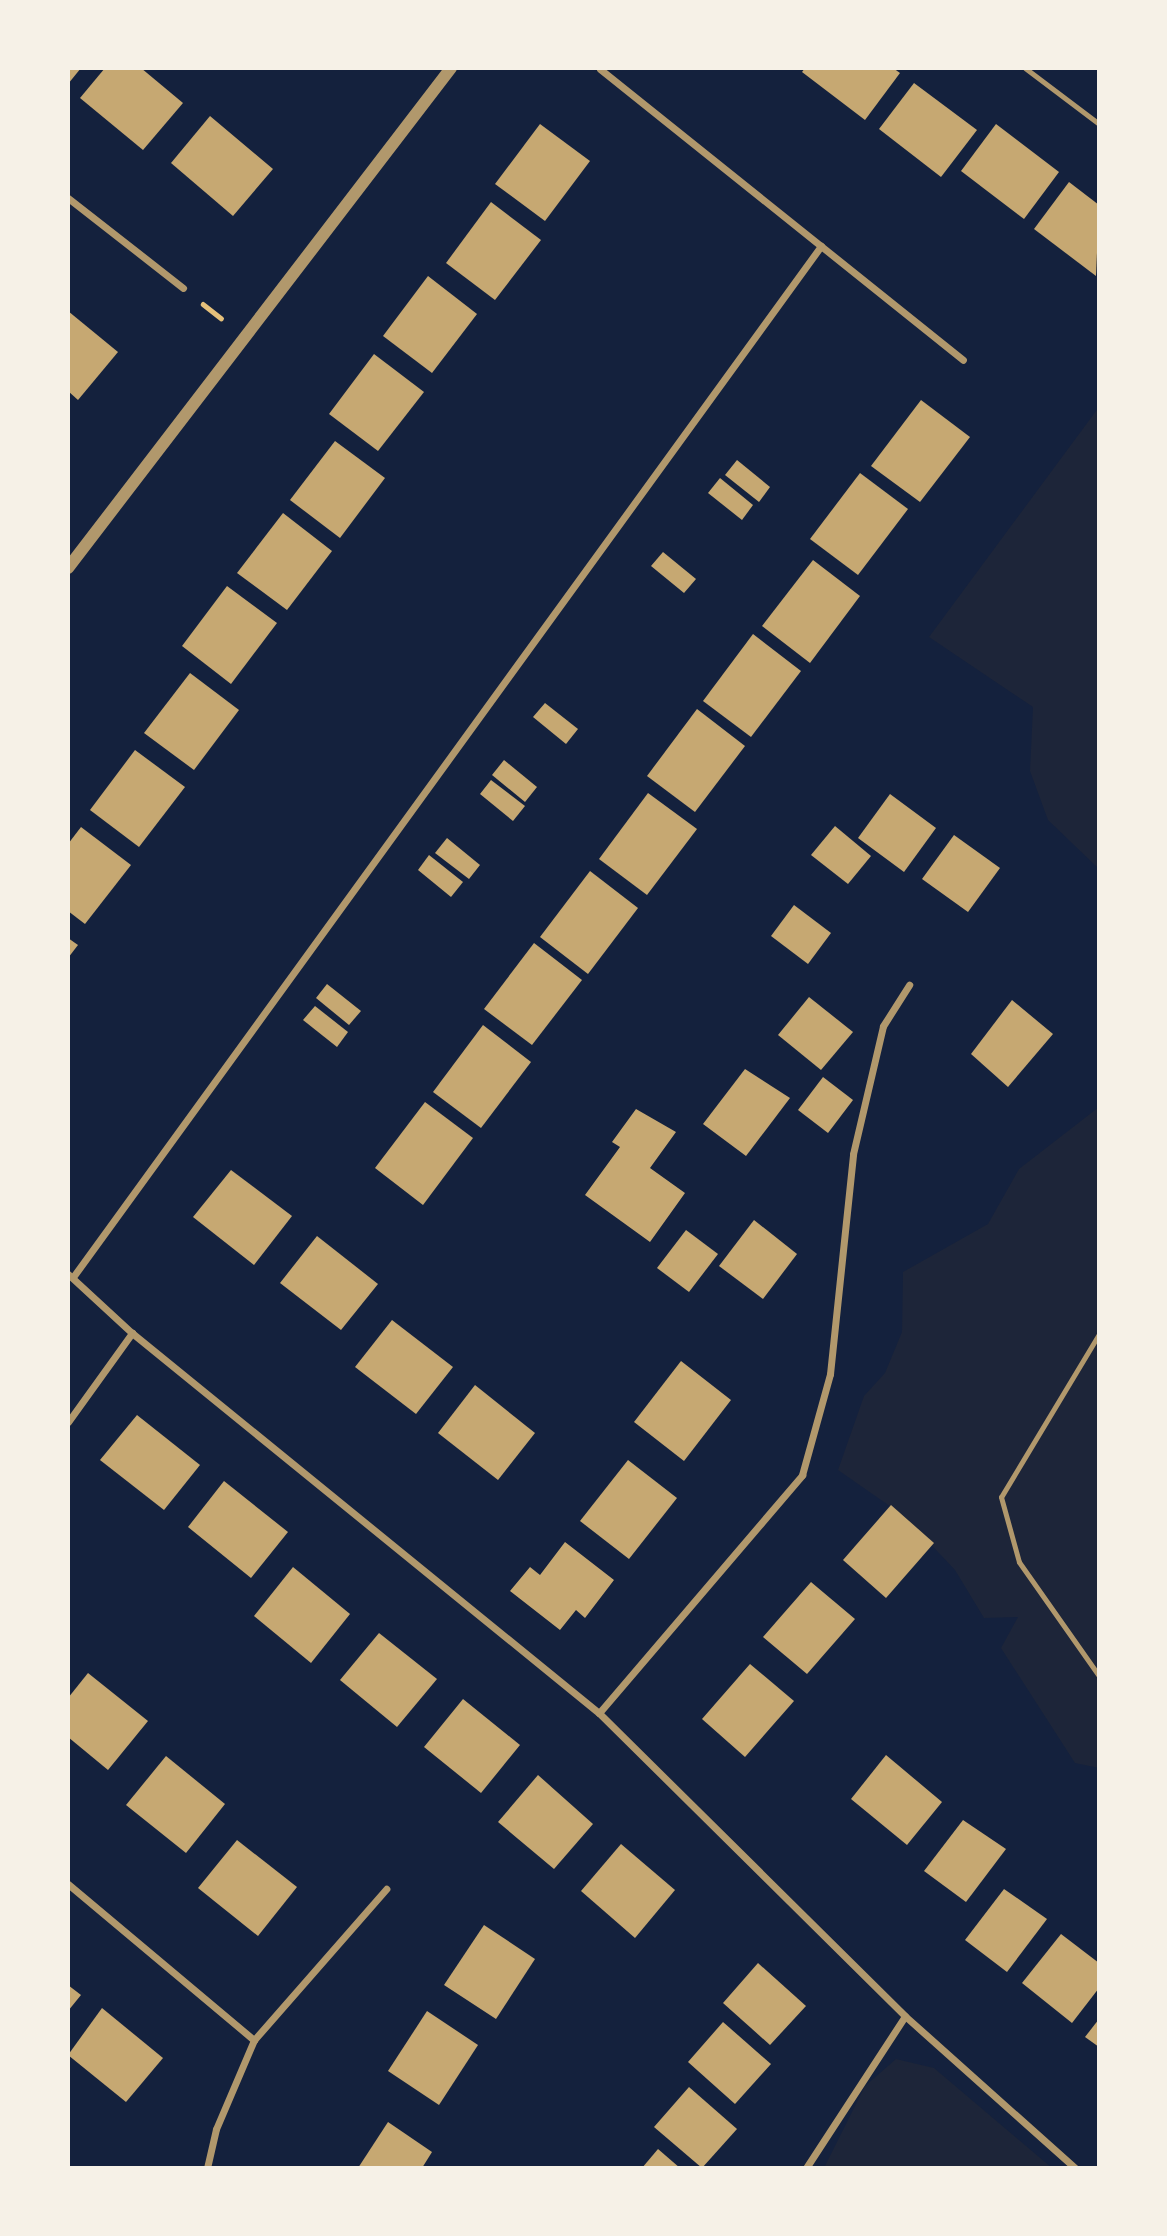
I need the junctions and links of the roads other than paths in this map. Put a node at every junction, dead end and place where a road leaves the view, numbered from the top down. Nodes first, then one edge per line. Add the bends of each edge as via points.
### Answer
1 (451, 68) edge
2 (1025, 68) edge
3 (600, 69) edge
4 (1099, 124) edge
5 (68, 198) edge
6 (821, 246) junction
7 (183, 288) road end
8 (963, 360) dead end
9 (68, 568) edge
10 (909, 985) dead end
11 (71, 1276) edge
12 (132, 1333) junction
13 (1099, 1334) edge
14 (68, 1422) edge
15 (1099, 1676) edge
16 (598, 1713) junction
17 (68, 1884) edge
18 (386, 1889) dead end
19 (905, 2016) junction
20 (254, 2040) junction
21 (207, 2168) edge
22 (806, 2168) edge
23 (1074, 2168) edge

1 - 9 street
2 - 4 lane
3 - 6 street
5 - 7 street
6 - 8 street
6 - 11 street
10 - 16 street via 883,1026 853,1154 830,1374 802,1475
11 - 12 street
12 - 14 street
12 - 16 street
13 - 15 lane via 1001,1497 1019,1562
16 - 19 street
17 - 20 street
18 - 20 street
19 - 22 street
19 - 23 street
20 - 21 street via 216,2129

